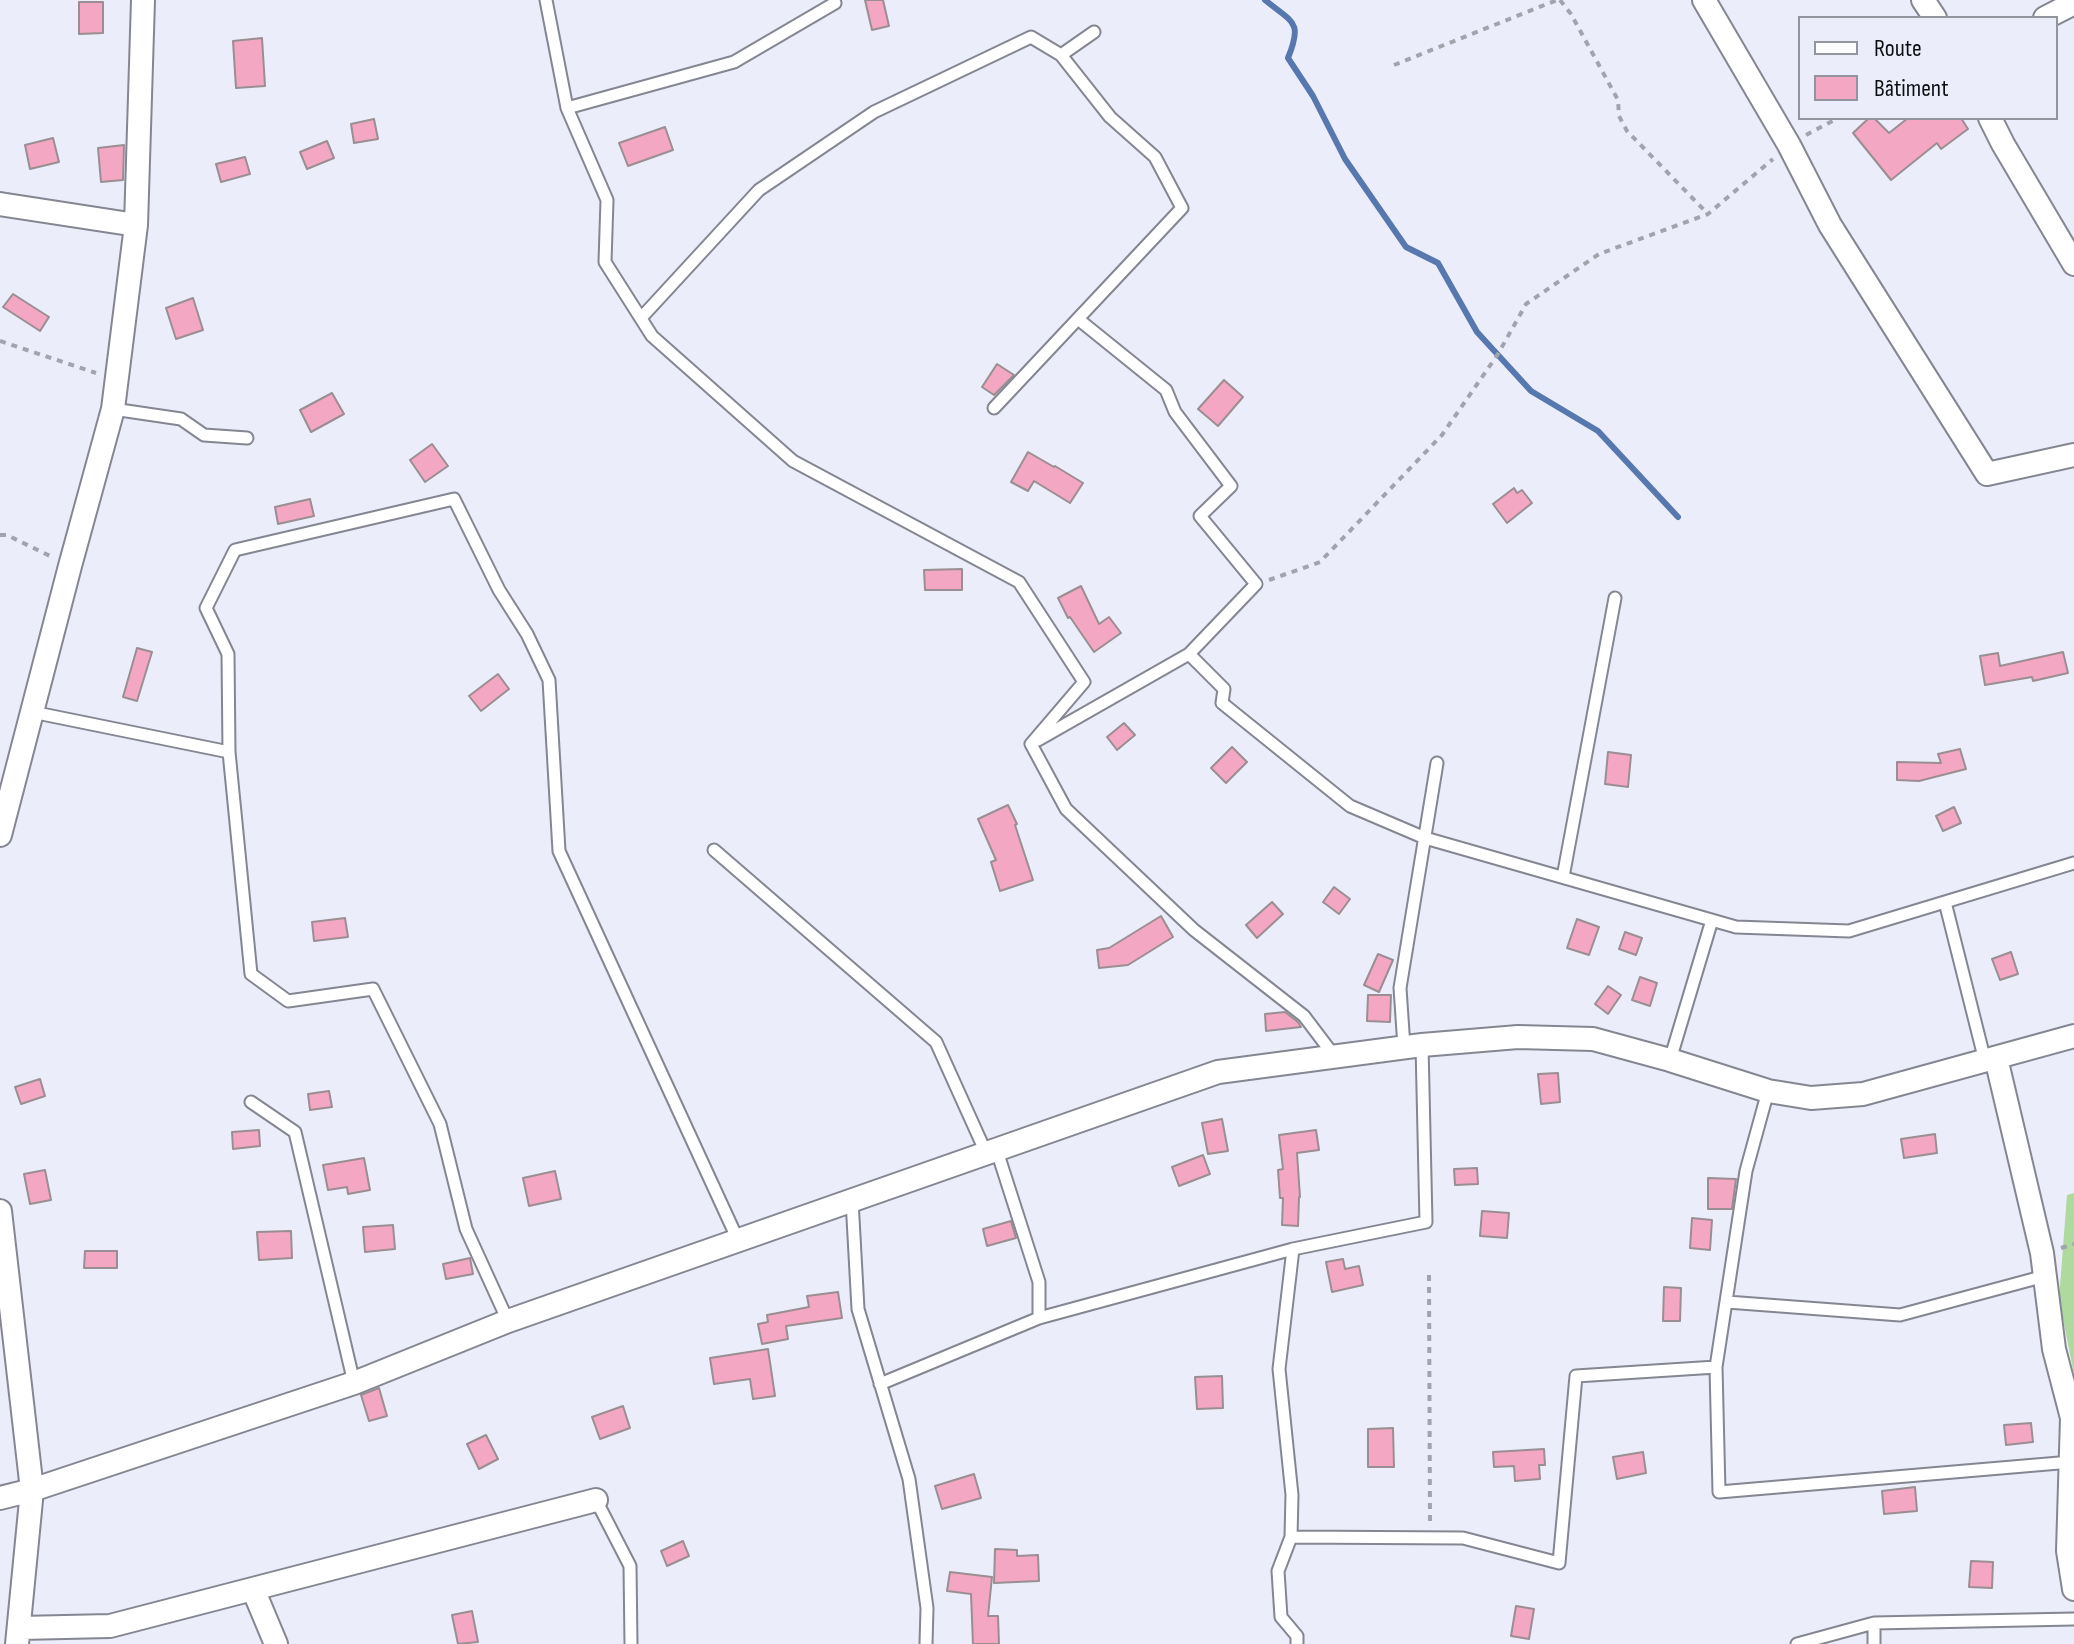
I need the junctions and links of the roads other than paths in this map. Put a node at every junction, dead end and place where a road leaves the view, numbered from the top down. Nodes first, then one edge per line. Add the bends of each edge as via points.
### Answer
1 (143, 0) edge
2 (546, 0) edge
3 (1704, 0) edge
4 (835, 3) dead end
5 (2074, 3) edge
6 (2049, 16) edge
7 (1094, 32) dead end
8 (1061, 55) junction
9 (567, 108) junction
10 (1991, 120) edge
11 (0, 204) edge
12 (136, 225) junction
13 (2074, 264) edge
14 (641, 318) junction
15 (1078, 319) junction
16 (994, 408) dead end
17 (113, 409) junction
18 (247, 438) dead end
19 (2074, 455) edge
20 (1615, 598) dead end
21 (1189, 654) junction
22 (32, 712) junction
23 (1031, 744) junction
24 (229, 752) junction
25 (1437, 763) dead end
26 (0, 835) edge
27 (1425, 838) junction
28 (714, 850) dead end
29 (2074, 863) edge
30 (1563, 877) junction
31 (1945, 902) junction
32 (1712, 920) junction
33 (2074, 1036) edge
34 (1413, 1046) junction
35 (1335, 1057) junction
36 (1670, 1060) junction
37 (1990, 1060) junction
38 (1768, 1091) junction
39 (251, 1102) dead end
40 (992, 1153) junction
41 (852, 1199) junction
42 (0, 1211) edge
43 (738, 1240) junction
44 (1293, 1249) junction
45 (2045, 1276) junction
46 (1727, 1302) junction
47 (1039, 1318) junction
48 (508, 1321) junction
49 (1716, 1367) junction
50 (354, 1383) junction
51 (880, 1384) junction
52 (2071, 1462) junction
53 (32, 1490) junction
54 (0, 1498) edge
55 (596, 1500) joint
56 (1291, 1537) junction
57 (253, 1589) junction
58 (2074, 1589) edge
59 (2074, 1619) edge
60 (1874, 1623) junction
61 (18, 1636) edge
62 (276, 1644) edge
63 (631, 1644) edge
64 (926, 1644) edge
65 (1297, 1644) edge
66 (1797, 1644) edge
67 (1874, 1644) edge

1 - 12 street
2 - 9 lane
3 - 19 street via 1830,225 1987,474
4 - 9 lane via 734,62
5 - 6 street
7 - 8 lane
8 - 14 lane via 1031,37 874,112 759,190
8 - 15 lane via 1110,117 1155,157 1182,208
9 - 14 lane via 607,200 605,262
10 - 13 street
11 - 12 street
12 - 17 street
14 - 23 lane via 652,336 793,461 1019,582 1084,682
15 - 16 lane
15 - 21 lane via 1166,390 1175,412 1231,486 1200,516 1256,584
17 - 18 lane via 181,419 204,435
17 - 22 street
20 - 30 lane
21 - 23 lane
21 - 27 lane via 1224,689 1222,703 1350,806
22 - 24 lane
22 - 26 street
23 - 35 lane via 1066,809 1194,930 1304,1016
24 - 43 lane via 228,654 206,608 235,550 454,499 549,680 559,851
24 - 48 lane via 251,974 288,1001 373,989 440,1124 466,1229
25 - 27 lane
27 - 30 lane
27 - 34 lane via 1400,988
28 - 40 lane via 936,1042
29 - 31 lane
30 - 32 lane
31 - 32 lane via 1849,931 1736,927
31 - 37 lane
32 - 36 lane
33 - 37 street
34 - 35 street
34 - 36 street via 1518,1037 1593,1039
34 - 44 lane via 1426,1222
35 - 40 street via 1218,1072
36 - 38 street
37 - 38 street via 1863,1094 1811,1098
37 - 45 street
38 - 46 lane via 1746,1171
39 - 50 lane via 295,1132
40 - 41 street
40 - 47 lane via 1039,1282
41 - 43 street
41 - 51 lane via 858,1309
42 - 53 street
43 - 48 street
44 - 47 lane
44 - 56 lane via 1279,1369
45 - 46 lane via 1900,1315
45 - 52 street via 2054,1349 2072,1418
46 - 49 lane
47 - 51 lane
48 - 50 street
49 - 52 lane via 1719,1492
49 - 56 lane via 1576,1376 1559,1563 1463,1538
50 - 53 street
51 - 64 lane via 909,1479 927,1608
52 - 58 street via 2068,1551
53 - 54 street
53 - 61 street
55 - 57 street
55 - 63 lane via 630,1566
56 - 65 lane via 1278,1571 1281,1617 1297,1636
57 - 61 street via 110,1626
57 - 62 street
59 - 60 lane
60 - 66 lane
60 - 67 lane

